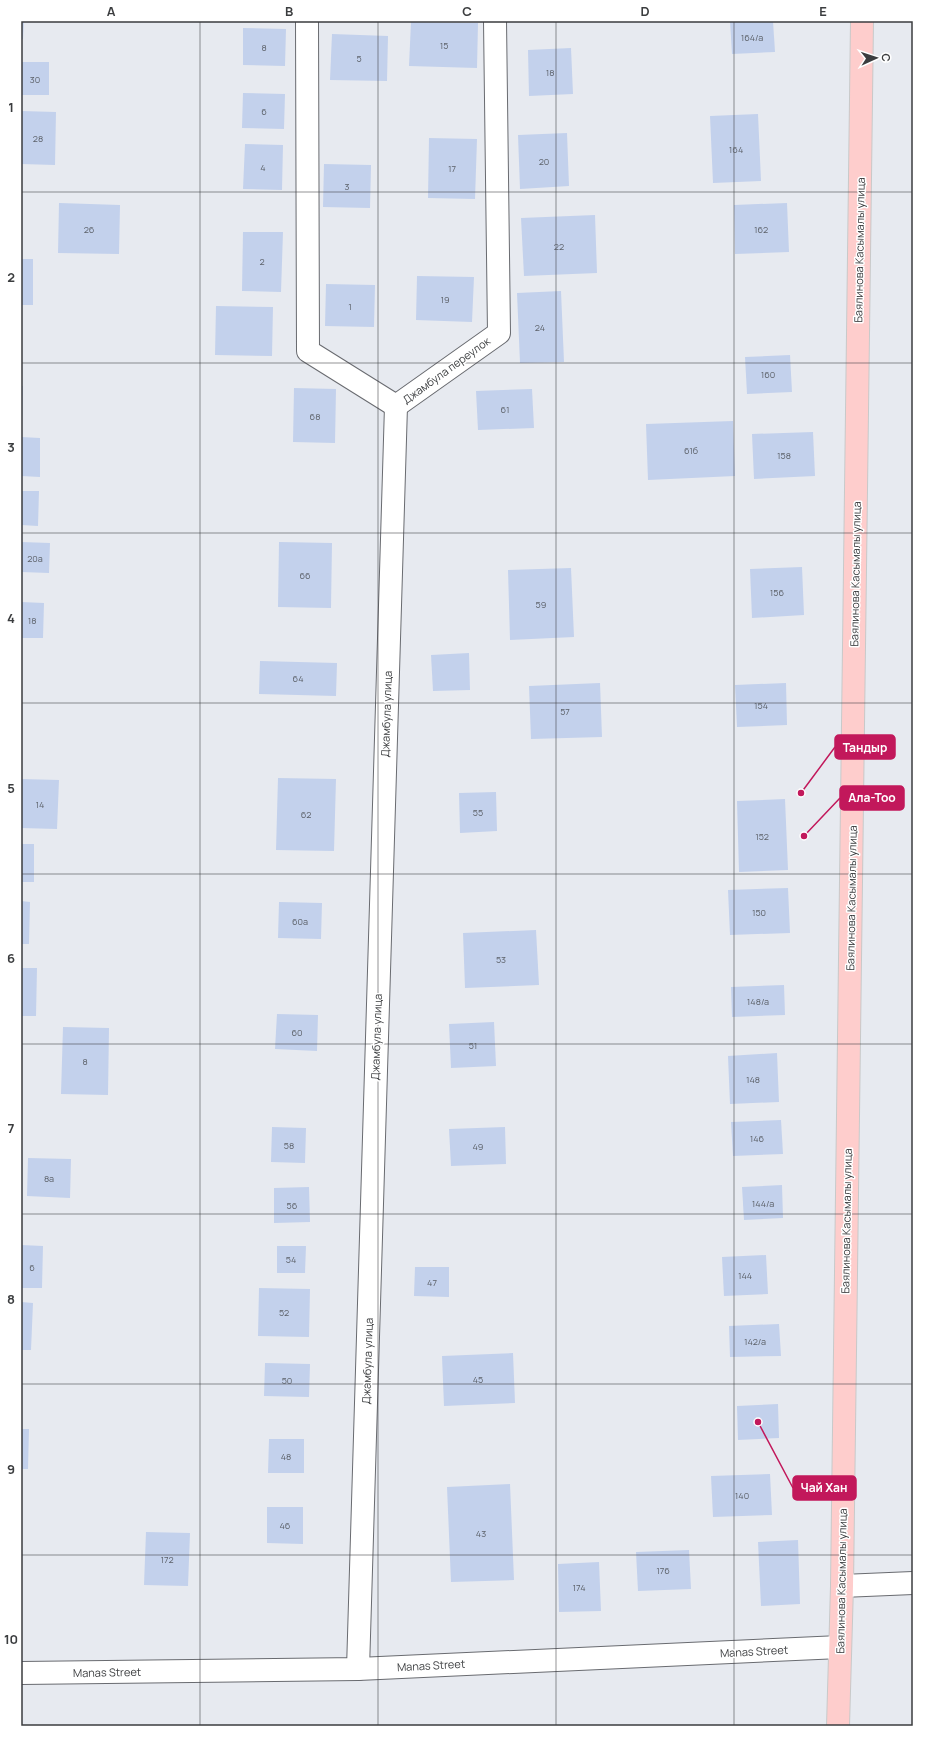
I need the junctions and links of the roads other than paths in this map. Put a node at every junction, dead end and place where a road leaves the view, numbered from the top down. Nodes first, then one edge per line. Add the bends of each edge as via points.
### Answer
1 (307, 21) edge
2 (495, 21) edge
3 (862, 21) edge
4 (396, 406) junction
5 (913, 1583) edge
6 (842, 1586) junction
7 (840, 1647) junction
8 (358, 1669) junction
9 (21, 1673) edge
10 (838, 1726) edge

1 - 4 street, Джамбула переулок via 308,351
2 - 4 street, Джамбула переулок via 499,333
3 - 6 main road, Баялинова Касымалы улица
4 - 8 street, Джамбула улица
5 - 6 street
6 - 7 main road, Баялинова Касымалы улица
7 - 8 street, Manas Street
7 - 10 main road, Баялинова Касымалы улица
8 - 9 street, Manas Street

